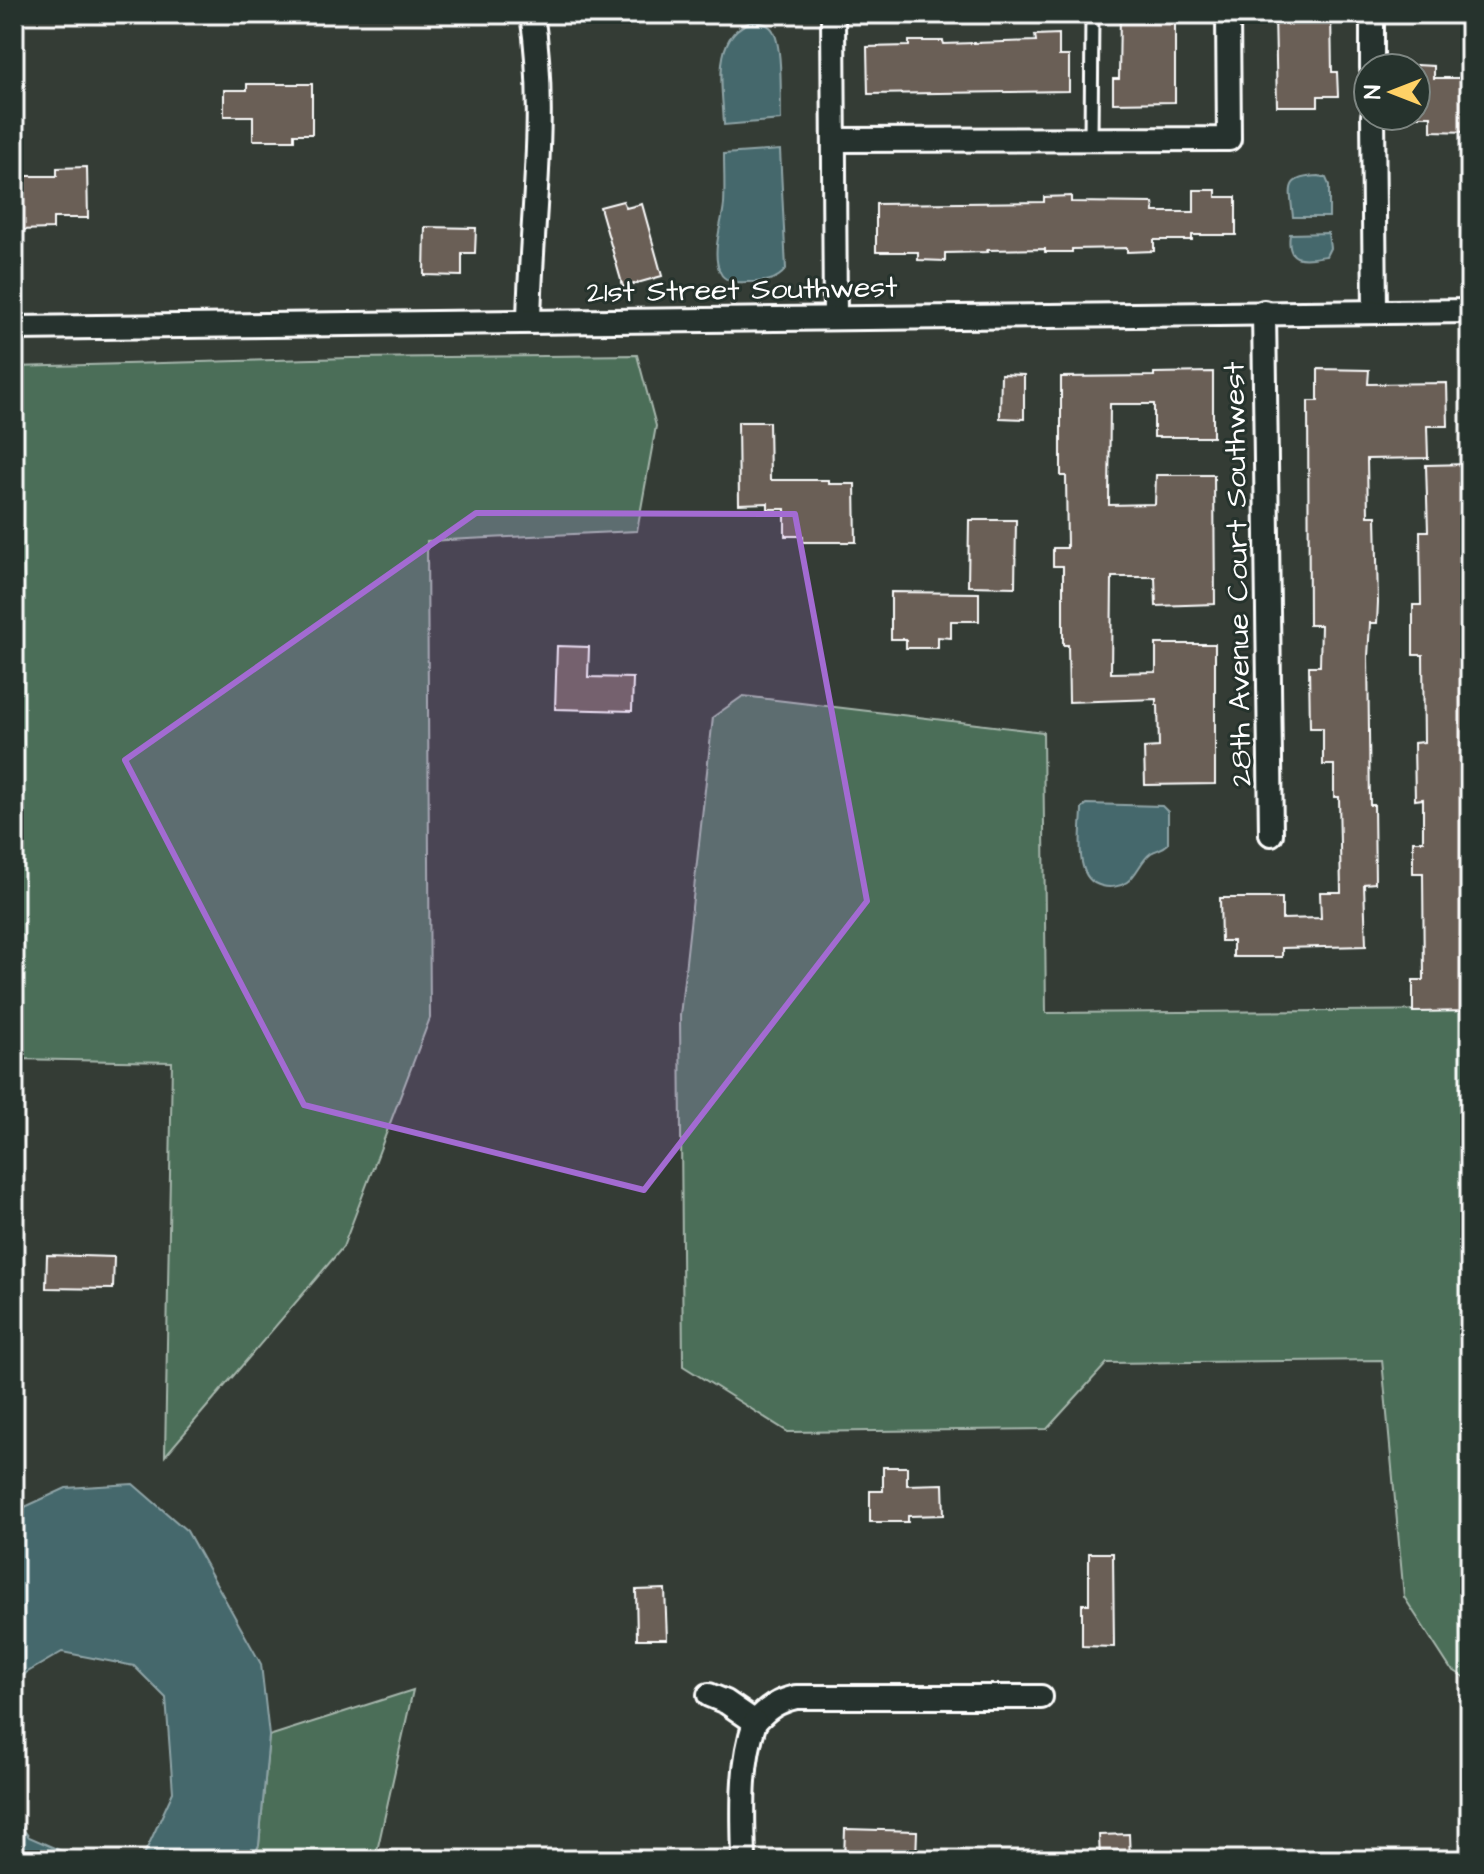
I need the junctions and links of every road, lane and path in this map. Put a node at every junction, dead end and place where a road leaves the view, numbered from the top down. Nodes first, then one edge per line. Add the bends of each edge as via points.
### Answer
1 (532, 14) edge
2 (833, 14) edge
3 (1092, 14) edge
4 (1228, 14) edge
5 (1372, 14) edge
6 (1372, 52) edge
7 (1373, 132) edge
8 (1091, 139) junction
9 (834, 140) junction
10 (1375, 311) junction
11 (1470, 311) edge
12 (1264, 312) junction
13 (835, 318) junction
14 (529, 321) junction
15 (14, 328) edge
16 (1271, 834) dead end
17 (709, 1695) dead end
18 (1041, 1697) dead end
19 (755, 1722) junction
20 (744, 1860) edge

1 - 14 street via 539,153
2 - 9 street
3 - 8 lane
4 - 8 street via 1229,139
5 - 6 street
7 - 10 street
8 - 9 street
9 - 13 street
10 - 11 street, 21st Street Southwest
10 - 12 street, 21st Street Southwest
12 - 13 street, 21st Street Southwest
12 - 16 street, 28th Avenue Court Southwest
13 - 14 street, 21st Street Southwest
14 - 15 street, 21st Street Southwest
17 - 19 street
18 - 19 street via 796,1697 781,1700
19 - 20 street via 747,1746

